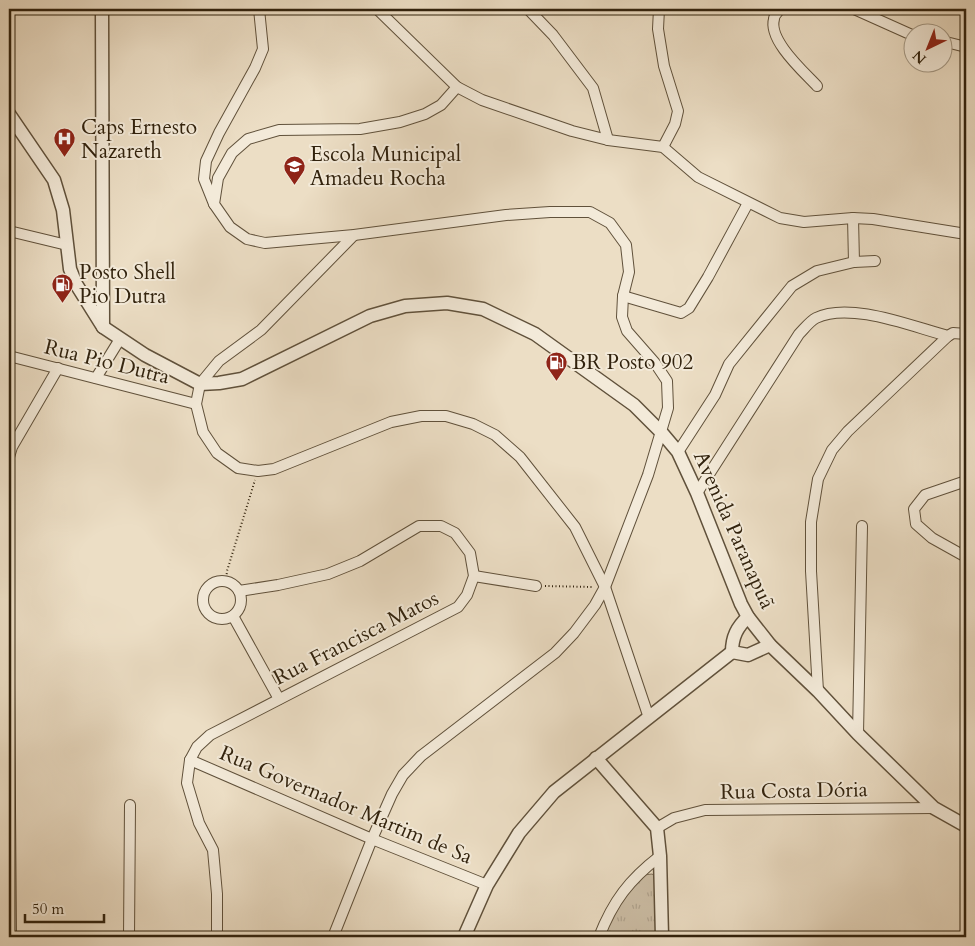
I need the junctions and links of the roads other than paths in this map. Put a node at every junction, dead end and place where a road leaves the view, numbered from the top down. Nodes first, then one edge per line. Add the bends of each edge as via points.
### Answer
1 (102, 9) edge
2 (259, 9) edge
3 (377, 9) edge
4 (528, 9) edge
5 (659, 9) edge
6 (780, 9) edge
7 (854, 9) edge
8 (902, 31) edge
9 (952, 44) edge
10 (966, 47) edge
11 (817, 86) dead end
12 (457, 87) junction
13 (9, 114) edge
14 (608, 140) junction
15 (663, 147) junction
16 (214, 204) junction
17 (748, 204) junction
18 (853, 218) junction
19 (9, 231) edge
20 (966, 234) edge
21 (354, 235) junction
22 (67, 245) junction
23 (875, 261) dead end
24 (854, 262) junction
25 (623, 296) junction
26 (103, 328) junction
27 (966, 334) edge
28 (948, 336) junction
29 (120, 339) junction
30 (9, 356) edge
31 (58, 368) junction
32 (96, 378) junction
33 (200, 384) junction
34 (196, 404) junction
35 (662, 433) junction
36 (678, 452) junction
37 (9, 456) edge
38 (966, 481) edge
39 (697, 492) junction
40 (862, 526) dead end
41 (966, 556) edge
42 (474, 576) junction
43 (536, 586) road end
44 (605, 587) junction
45 (239, 591) junction
46 (233, 616) junction
47 (748, 617) junction
48 (770, 645) junction
49 (732, 652) junction
50 (9, 681) edge
51 (818, 691) junction
52 (279, 699) junction
53 (649, 718) junction
54 (9, 724) edge
55 (858, 734) junction
56 (596, 758) junction
57 (190, 760) junction
58 (130, 804) dead end
59 (934, 808) junction
60 (966, 826) edge
61 (657, 828) junction
62 (372, 839) junction
63 (660, 856) junction
64 (487, 885) junction
65 (10, 907) edge
66 (11, 937) edge
67 (129, 937) edge
68 (217, 937) edge
69 (333, 937) edge
70 (464, 937) edge
71 (599, 937) edge
72 (662, 937) edge

1 - 26 street
2 - 16 street via 263,49 206,161 204,179
3 - 12 street
4 - 14 street via 553,35 593,88
5 - 15 street via 658,29 664,66 678,111
6 - 11 street via 774,18 774,33 788,55
7 - 8 street
9 - 10 street
12 - 14 street via 482,100
12 - 16 street via 440,105 400,122 360,129 279,130 248,139 232,153 218,178
13 - 22 street via 54,180 63,210
14 - 15 street
15 - 17 street via 698,177
16 - 21 street via 230,227 247,239 265,243
17 - 18 street via 780,218 804,222
17 - 25 street via 685,312
18 - 20 street
18 - 24 street
19 - 22 street
21 - 25 street via 506,215 590,212 610,223 626,245 629,272
21 - 33 street via 261,330 219,362
22 - 26 street via 76,284
23 - 24 street
24 - 36 street via 817,271 792,286 728,364 715,395
25 - 35 street via 622,317 627,331 667,380 668,408
26 - 29 street
27 - 28 street
28 - 39 street via 860,312 833,313 815,318 799,334
28 - 51 street via 848,431 832,450 818,479 811,522 811,571
29 - 32 street
29 - 33 street
30 - 31 street, Rua Pio Dutra
31 - 32 street, Rua Pio Dutra
31 - 37 street
32 - 34 street, Rua Pio Dutra
33 - 34 street
33 - 35 street, Avenida Paranapuã via 242,378 370,316 405,306 447,304 483,309 535,334 634,405
34 - 44 street via 203,432 217,453 238,468 258,471 274,469 391,422 421,416 446,416 473,424 495,435 520,457 575,526
35 - 36 street, Avenida Paranapuã
35 - 44 street
36 - 39 street, Avenida Paranapuã
38 - 41 street via 925,495 914,509 916,524 932,538
39 - 47 street, Avenida Paranapuã
40 - 55 street
42 - 43 street
42 - 45 street via 470,553 456,533 441,526 420,526 360,561 328,574
42 - 52 street, Rua Francisca Matos via 458,607
44 - 53 street
44 - 62 street via 580,626 555,653 421,756 403,775
45 - 46 street via 240,608
45 - 46 street via 226,581 215,582 203,593 204,609 212,617 223,620
46 - 52 street
47 - 48 street, Avenida Paranapuã
47 - 49 street via 733,639
48 - 49 street via 748,655
48 - 51 street, Avenida Paranapuã
49 - 53 street
50 - 54 street
51 - 55 street, Avenida Paranapuã
52 - 57 street, Rua Francisca Matos via 210,735 197,747
53 - 56 street
54 - 65 street
55 - 59 street, Avenida Paranapuã
56 - 61 street
56 - 64 street via 554,792 519,833
57 - 62 street, Rua Governador Martim de Sa
57 - 68 street via 187,783 199,823 213,850
58 - 67 street
59 - 60 street, Avenida Paranapuã
59 - 61 street, Rua Costa Dória via 705,810 674,818
61 - 63 street
62 - 64 street, Rua Governador Martim de Sa
62 - 69 street
63 - 71 street via 622,892
63 - 72 street
64 - 70 street
65 - 66 street

